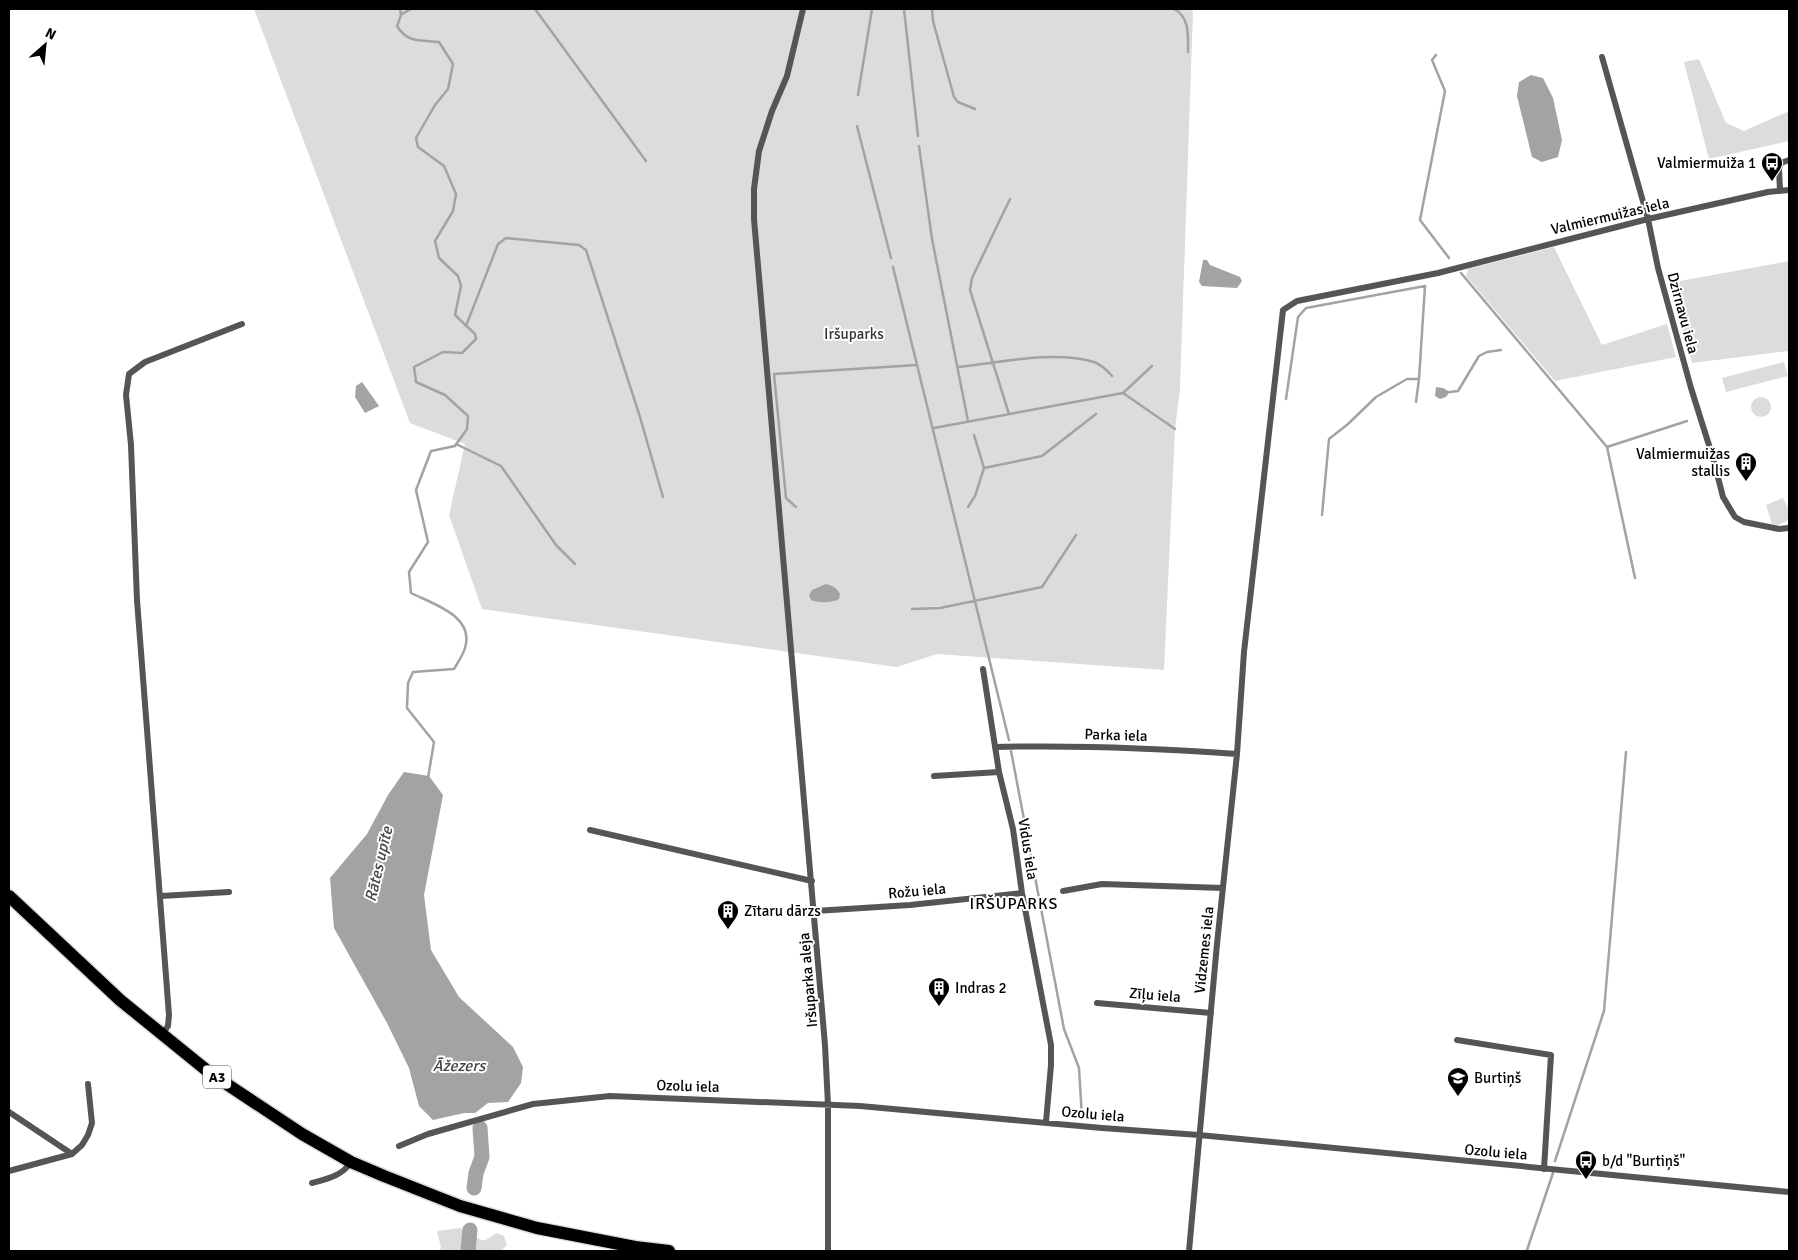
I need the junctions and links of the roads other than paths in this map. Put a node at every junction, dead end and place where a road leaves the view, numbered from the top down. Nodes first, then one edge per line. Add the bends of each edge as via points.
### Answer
1 (803, 9) edge
2 (1602, 57) dead end
3 (1789, 160) edge
4 (1789, 190) edge
5 (1780, 191) junction
6 (1648, 218) junction
7 (242, 324) dead end
8 (1789, 528) edge
9 (1244, 652) joint
10 (983, 669) dead end
11 (995, 747) junction
12 (1237, 754) junction
13 (999, 772) junction
14 (934, 776) dead end
15 (590, 830) dead end
16 (812, 881) junction
17 (1223, 888) junction
18 (1063, 891) dead end
19 (229, 892) dead end
20 (1022, 893) junction
21 (9, 896) edge
22 (160, 896) junction
23 (815, 911) junction
24 (1097, 1003) dead end
25 (1211, 1013) junction
26 (162, 1034) junction
27 (1457, 1040) dead end
28 (88, 1084) dead end
29 (828, 1105) junction
30 (9, 1112) edge
31 (1046, 1122) junction
32 (1199, 1135) junction
33 (399, 1146) dead end
34 (72, 1154) junction
35 (351, 1162) junction
36 (1544, 1169) junction
37 (9, 1172) edge
38 (312, 1183) dead end
39 (1789, 1192) edge
40 (669, 1251) edge
41 (828, 1251) edge
42 (1189, 1251) edge

1 - 16 street, Iršuparka aleja via 787,76 759,151 754,219
2 - 6 street, Dzirnavu iela
3 - 5 street via 1781,163 1779,169
4 - 5 street, Valmiermuižas iela
5 - 6 street, Valmiermuižas iela
6 - 8 street, Dzirnavu iela via 1658,268 1723,497 1735,517 1744,522
6 - 9 street, Valmiermuižas iela via 1438,272 1297,301 1283,310
7 - 22 street via 145,362 129,374 126,395 137,600
9 - 12 street, Vidzemes iela
10 - 11 street, Vidus iela
11 - 12 street, Parka iela via 1056,745
11 - 13 street, Vidus iela
12 - 17 street, Vidzemes iela
13 - 14 street
13 - 20 street, Vidus iela via 1013,829
15 - 16 street
16 - 23 street, Iršuparka aleja
17 - 18 street via 1102,884
17 - 25 street, Vidzemes iela
19 - 22 street
20 - 23 street, Rožu iela
20 - 31 street, Vidus iela via 1051,1045
21 - 26 highway, A3 via 120,1000
22 - 26 street via 169,1015 168,1026
23 - 29 street, Iršuparka aleja
24 - 25 street, Zīļu iela
25 - 32 street, Vidzemes iela
26 - 35 highway, A3 via 218,1078
27 - 36 street via 1551,1055
28 - 34 street via 92,1123 82,1145
29 - 31 street, Ozolu iela
29 - 33 street, Ozolu iela via 610,1096 533,1104 428,1134
29 - 41 street, Iršuparka aleja
30 - 34 street
31 - 32 street, Ozolu iela
32 - 36 street, Ozolu iela
32 - 42 street, Vidzemes iela
34 - 37 street
35 - 38 street via 347,1169 332,1178
35 - 40 highway, A3 via 460,1206 537,1228
36 - 39 street, Ozolu iela

